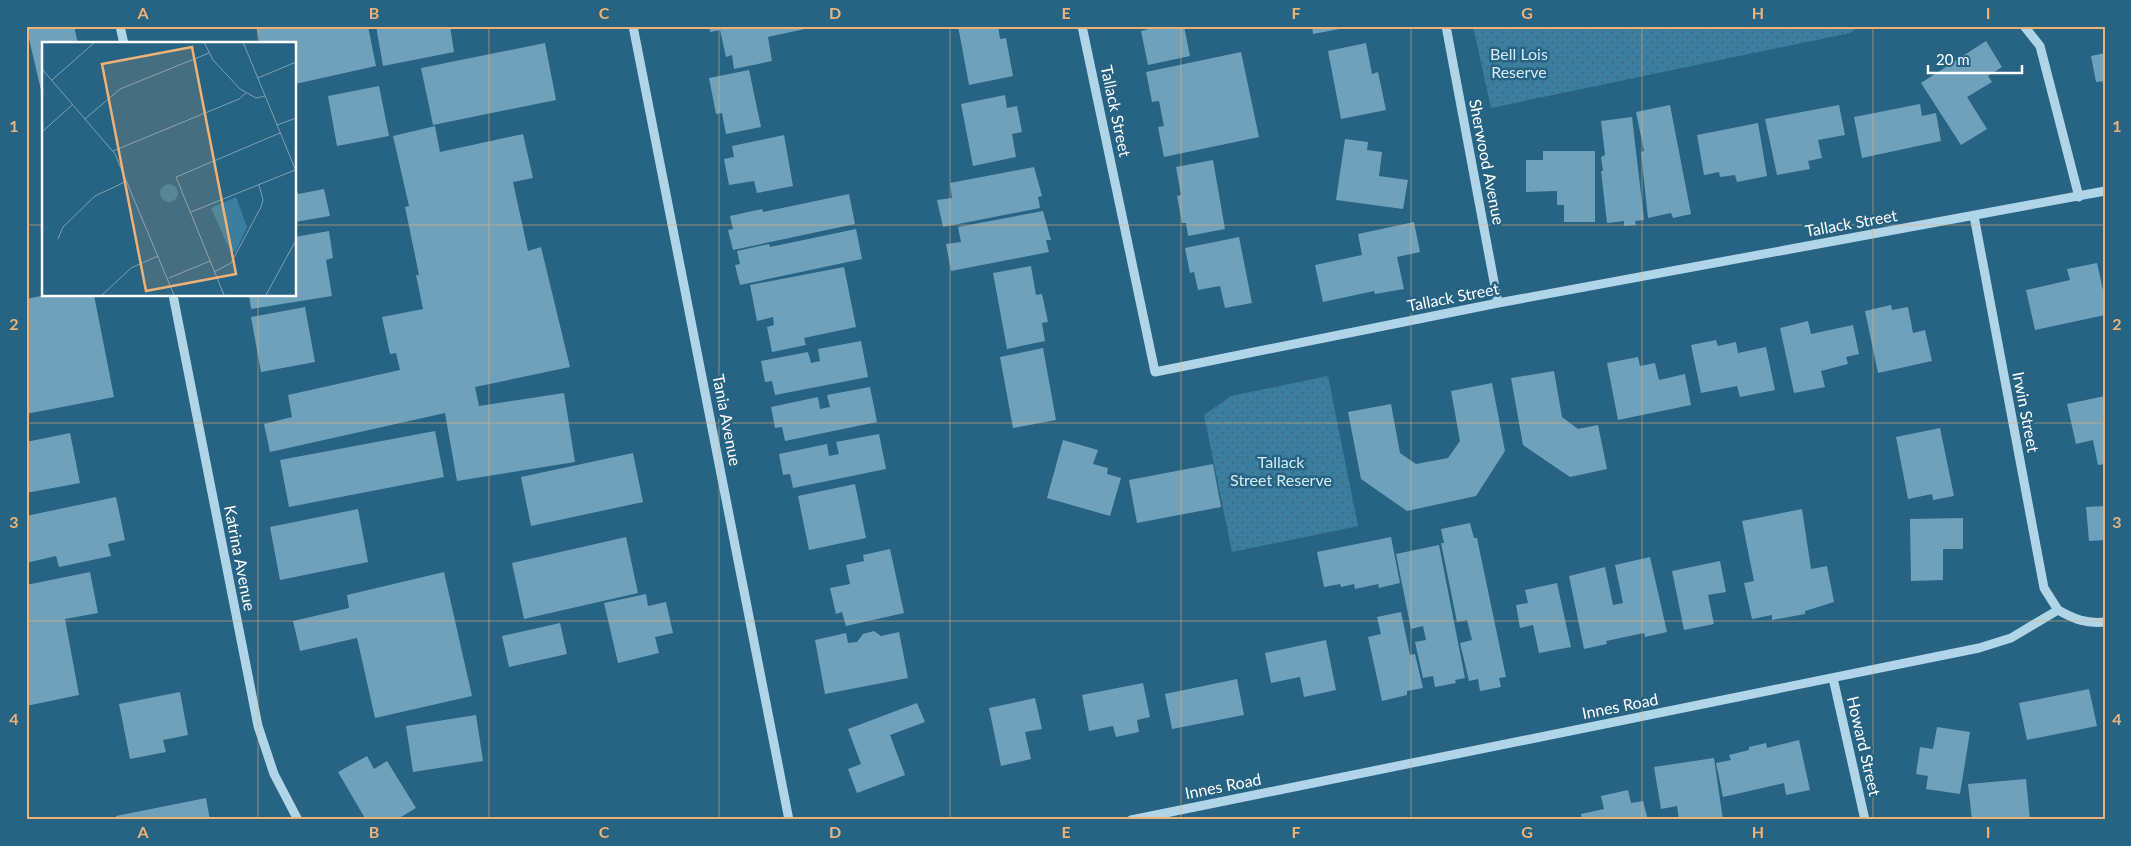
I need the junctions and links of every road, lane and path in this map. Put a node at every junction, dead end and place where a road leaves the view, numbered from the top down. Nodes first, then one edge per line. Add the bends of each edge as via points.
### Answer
1 (120, 26) edge
2 (633, 26) edge
3 (1082, 26) edge
4 (1446, 26) edge
5 (2024, 26) edge
6 (124, 42) edge
7 (2105, 191) edge
8 (2079, 197) junction
9 (1974, 216) junction
10 (173, 296) edge
11 (1498, 303) junction
12 (2058, 610) junction
13 (2105, 622) edge
14 (1833, 678) junction
15 (298, 820) edge
16 (789, 820) edge
17 (1131, 820) edge
18 (1865, 820) edge

1 - 6 street
2 - 16 street, Tania Avenue
3 - 11 street, Tallack Street via 1156,372
4 - 11 street, Sherwood Avenue
5 - 8 street via 2040,46
7 - 8 street, Tallack Street
8 - 9 street, Tallack Street
9 - 11 street, Tallack Street
9 - 12 street, Irwin Street via 2044,588
10 - 15 street, Katrina Avenue via 258,726 274,774
12 - 13 street via 2074,619
12 - 14 street, Innes Road via 2011,638 1979,648
14 - 17 street, Innes Road
14 - 18 street, Howard Street

